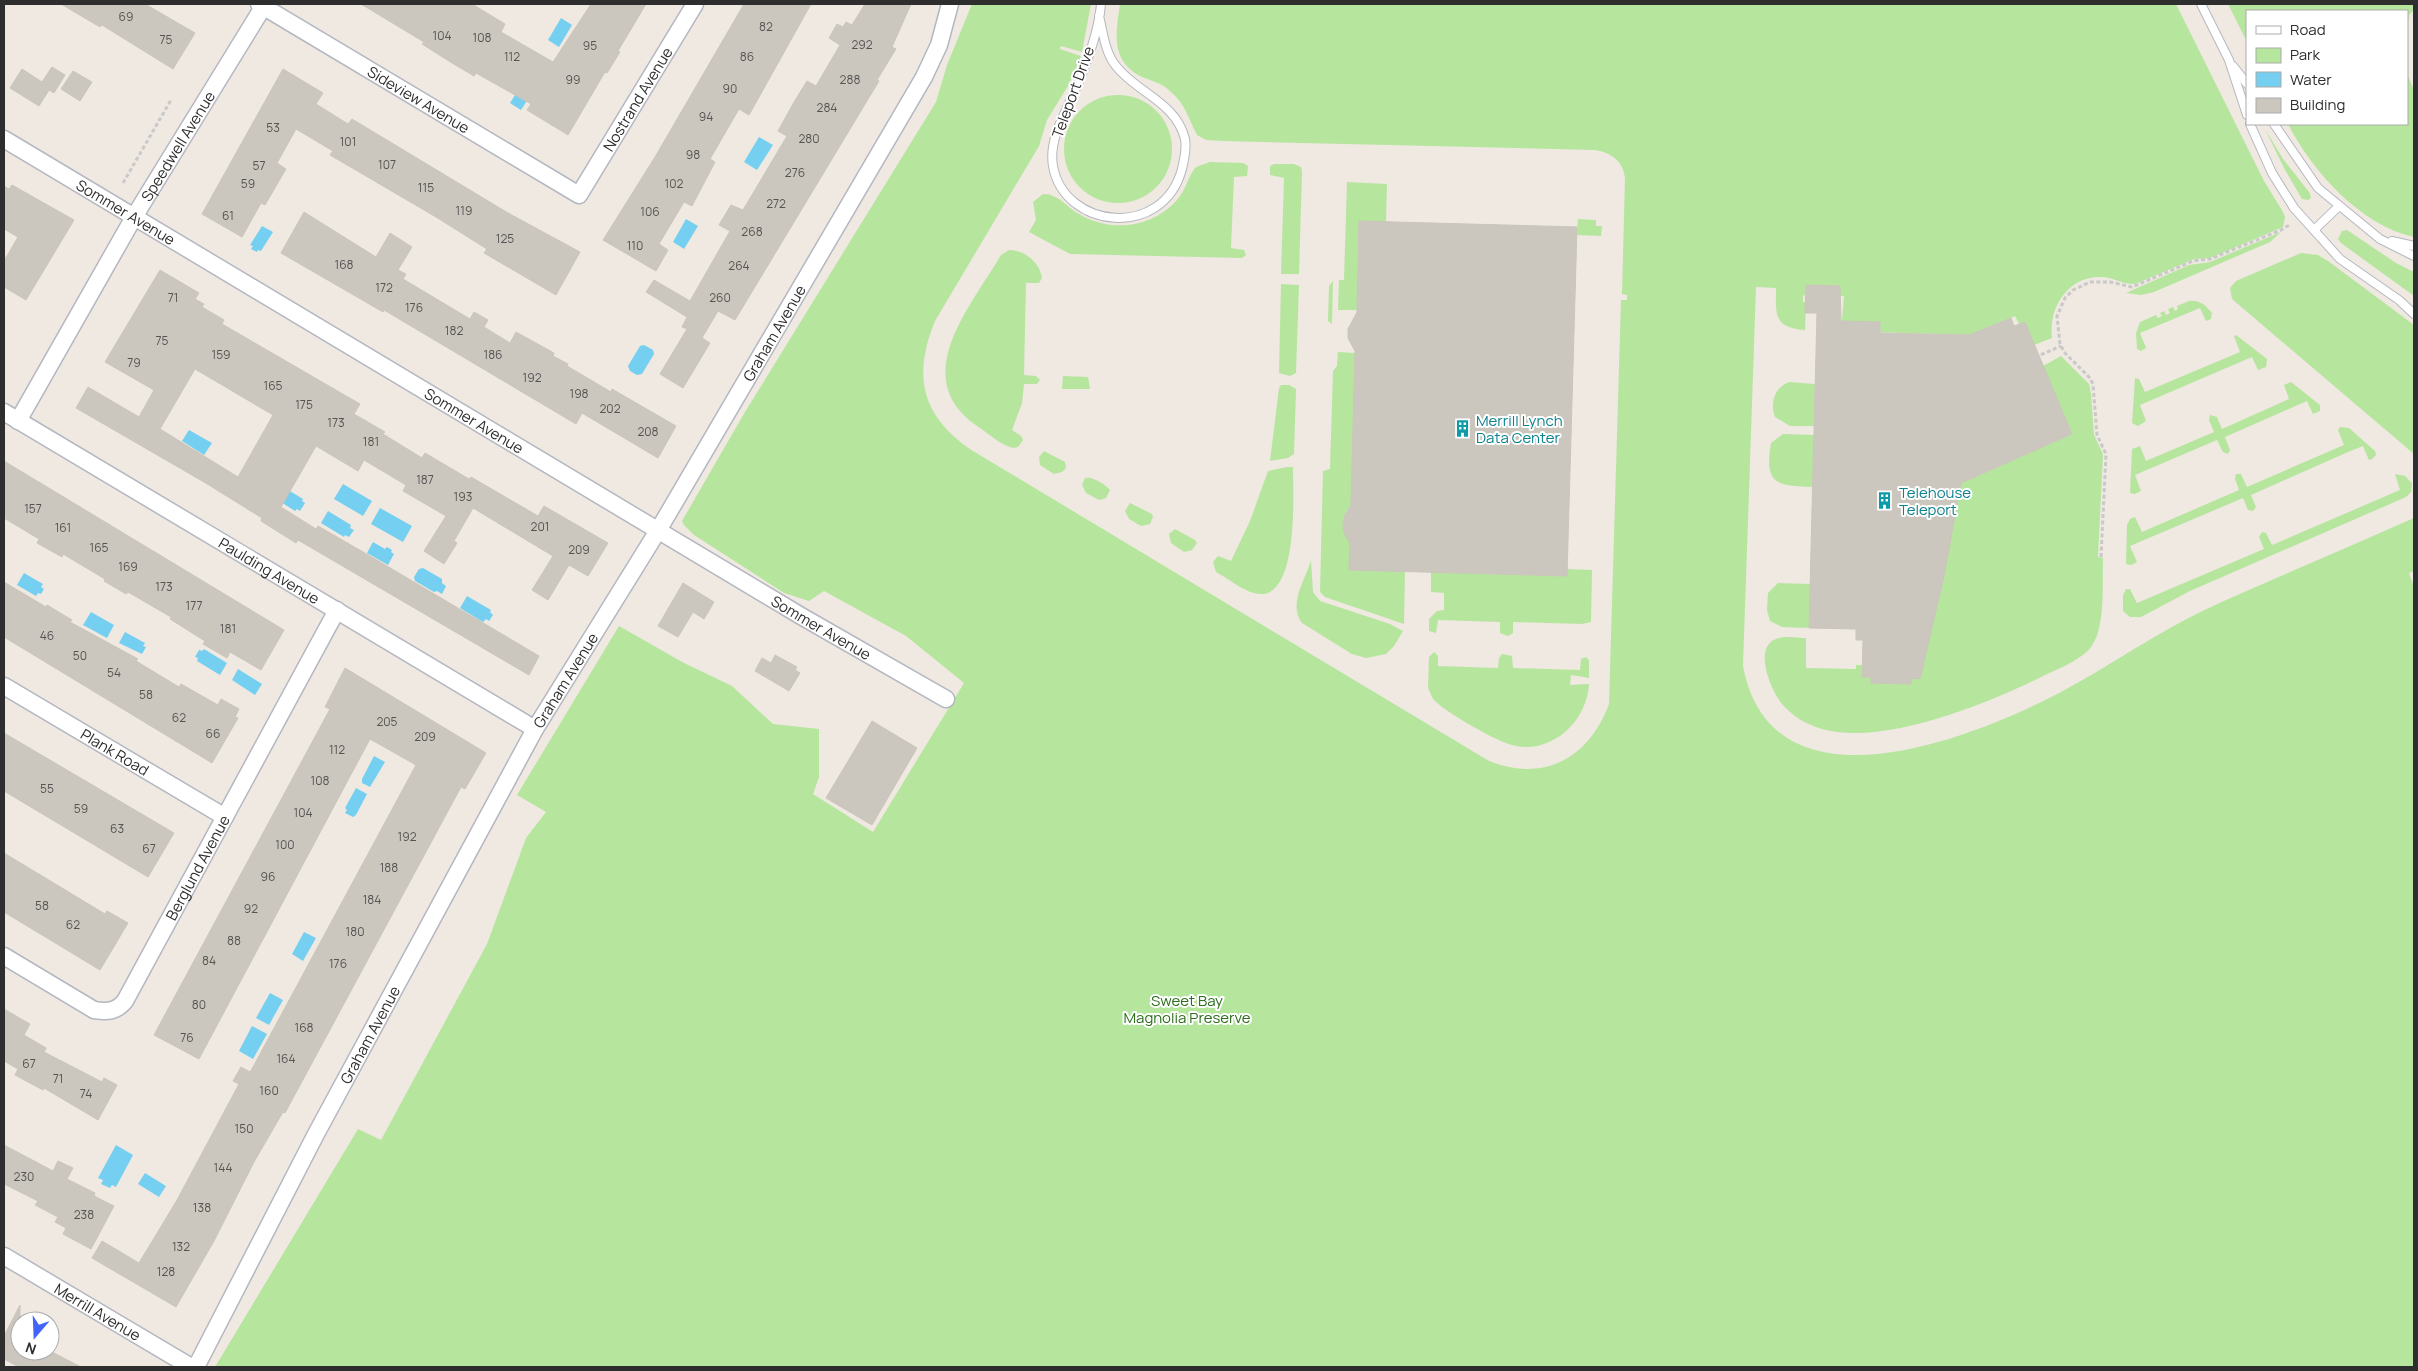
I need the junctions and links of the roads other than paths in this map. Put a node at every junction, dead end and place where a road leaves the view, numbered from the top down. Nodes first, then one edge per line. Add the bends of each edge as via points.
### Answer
1 (696, 4) edge
2 (950, 4) edge
3 (1101, 4) edge
4 (2201, 4) edge
5 (263, 5) edge
6 (1099, 16) junction
7 (2229, 60) junction
8 (2246, 83) edge
9 (2246, 112) edge
10 (2250, 125) edge
11 (2275, 125) edge
12 (4, 139) edge
13 (579, 195) joint
14 (2338, 207) junction
15 (134, 217) junction
16 (2314, 230) junction
17 (2380, 239) junction
18 (2414, 246) edge
19 (2414, 256) edge
20 (2414, 314) edge
21 (11, 416) edge
22 (659, 529) junction
23 (337, 610) junction
24 (4, 686) edge
25 (946, 699) dead end
26 (534, 729) junction
27 (225, 817) junction
28 (4, 956) edge
29 (4, 1256) edge
30 (191, 1367) edge
31 (196, 1367) edge

1 - 13 street, Nostrand Avenue
2 - 22 street, Graham Avenue via 939,45 924,77
3 - 6 lane, Teleport Drive
4 - 7 lane
5 - 13 street, Sideview Avenue
5 - 15 street, Speedwell Avenue
6 - 6 lane, Teleport Drive via 1083,70 1055,137 1053,166 1069,197 1084,208 1103,216 1127,219 1144,215 1174,189 1186,152 1179,123 1168,108 1116,66
7 - 8 lane
7 - 9 lane
10 - 16 lane via 2272,173
11 - 14 lane via 2318,188
12 - 15 street, Sommer Avenue
14 - 16 lane
14 - 17 lane
15 - 21 street, Speedwell Avenue
15 - 22 street, Sommer Avenue
16 - 20 lane via 2340,259
17 - 18 lane
17 - 19 lane
21 - 23 street, Paulding Avenue
22 - 25 street, Sommer Avenue
22 - 26 street, Graham Avenue
23 - 26 street, Paulding Avenue
23 - 27 street, Berglund Avenue
24 - 27 street, Plank Road
26 - 31 street, Graham Avenue via 316,1134
27 - 28 street, Berglund Avenue via 118,1009 94,1010
29 - 30 street, Merrill Avenue

